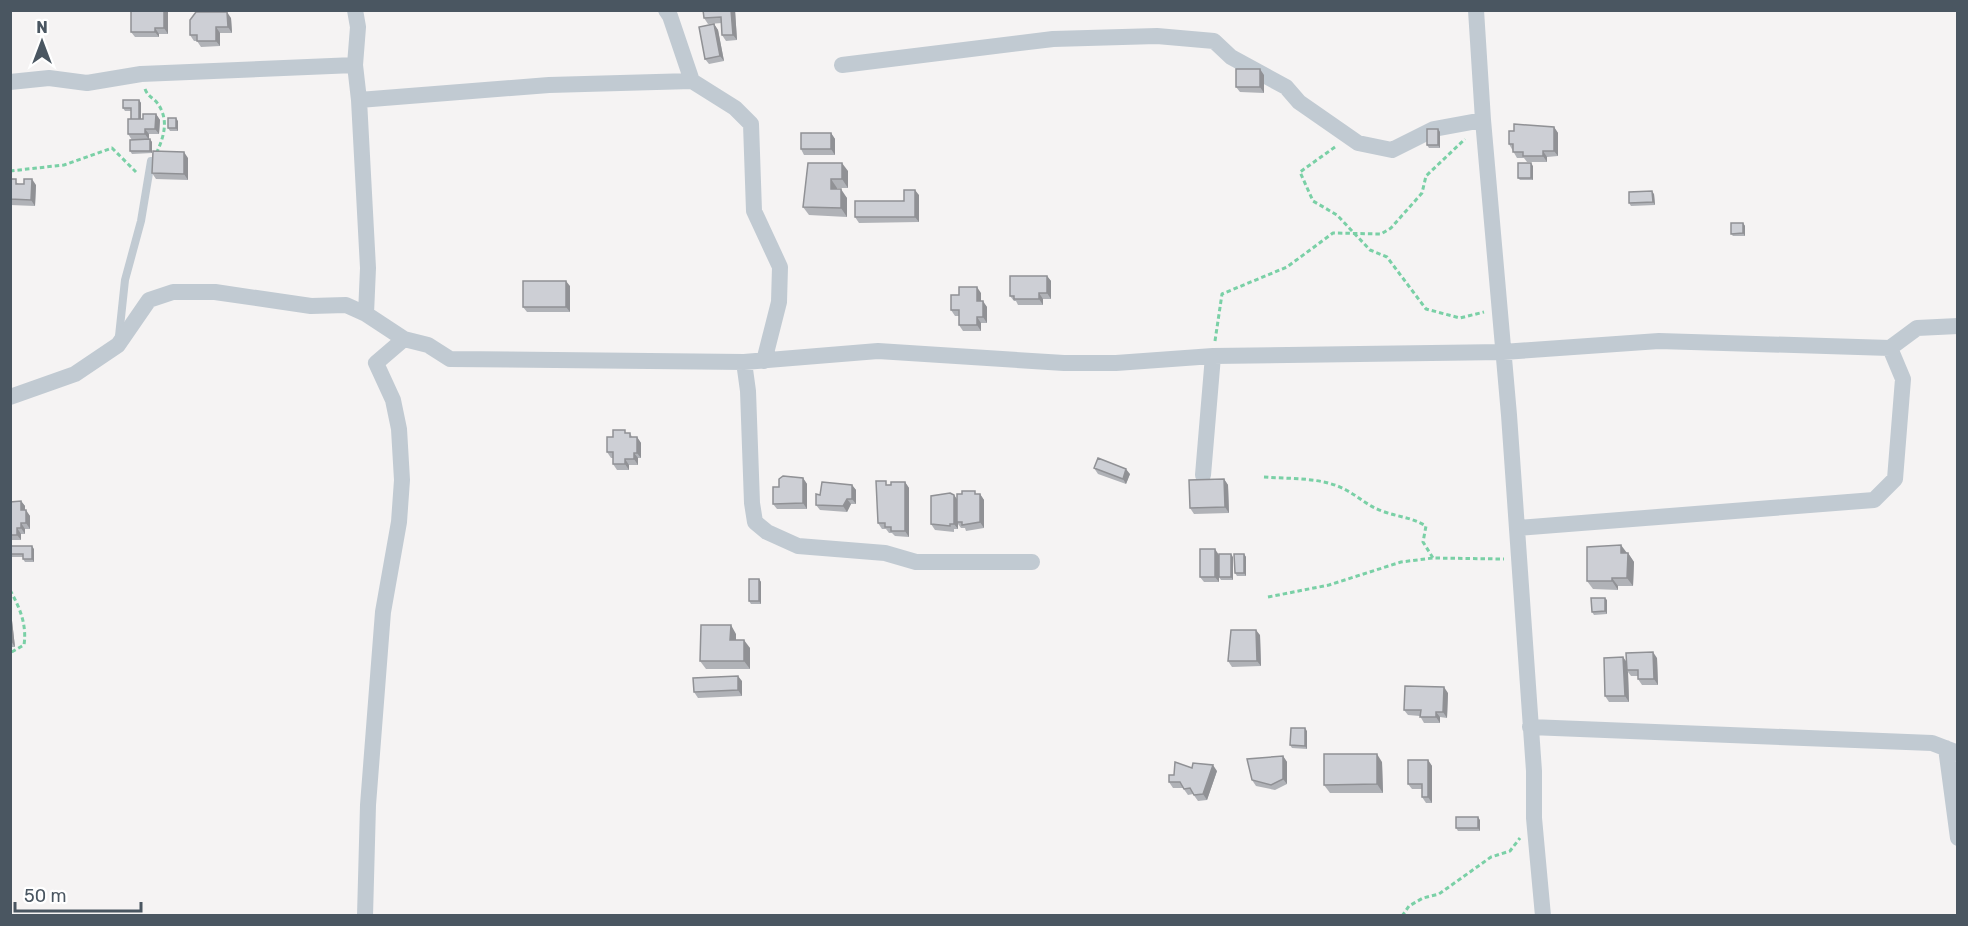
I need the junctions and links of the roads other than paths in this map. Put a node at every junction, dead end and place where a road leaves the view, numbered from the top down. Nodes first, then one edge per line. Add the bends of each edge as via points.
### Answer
1 (356, 10) edge
2 (666, 10) edge
3 (1476, 10) edge
4 (355, 64) junction
5 (842, 65) dead end
6 (692, 81) junction
7 (10, 82) edge
8 (359, 100) junction
9 (1482, 120) junction
10 (151, 162) edge
11 (366, 314) junction
12 (1958, 326) edge
13 (404, 339) junction
14 (118, 345) junction
15 (1890, 348) junction
16 (1503, 352) junction
17 (1213, 356) junction
18 (764, 361) junction
19 (744, 362) junction
20 (10, 397) edge
21 (1203, 475) dead end
22 (1517, 528) junction
23 (1032, 562) dead end
24 (1530, 727) junction
25 (1952, 751) edge
26 (1958, 838) edge
27 (365, 915) edge
28 (1543, 915) edge

1 - 4 street
2 - 6 street
3 - 9 street
4 - 7 street via 141,74 87,83 49,78
4 - 8 street
5 - 9 street via 1053,39 1157,36 1214,41 1231,57 1286,87 1299,102 1367,146 1392,150 1434,129
6 - 8 street via 549,86
6 - 18 street via 735,108 751,124 754,210 780,267 779,302
8 - 11 street via 368,268
9 - 16 street
10 - 14 lane via 141,220 124,280
11 - 13 street
11 - 14 street via 346,305 311,306 215,292 173,292 149,300
12 - 15 street via 1917,328
13 - 19 street via 428,345 450,359
13 - 27 street via 376,363 393,400 402,480 399,522 383,612 368,805
14 - 20 street via 75,374
15 - 16 street via 1659,341
15 - 22 street via 1903,379 1895,479 1874,500
16 - 17 street
16 - 22 street
17 - 18 street via 1064,363 878,351
17 - 21 street
18 - 19 street
19 - 23 street via 752,503 755,522 767,532 798,546 885,553 916,562
22 - 24 street
24 - 25 street via 1932,743
24 - 28 street
25 - 26 street

